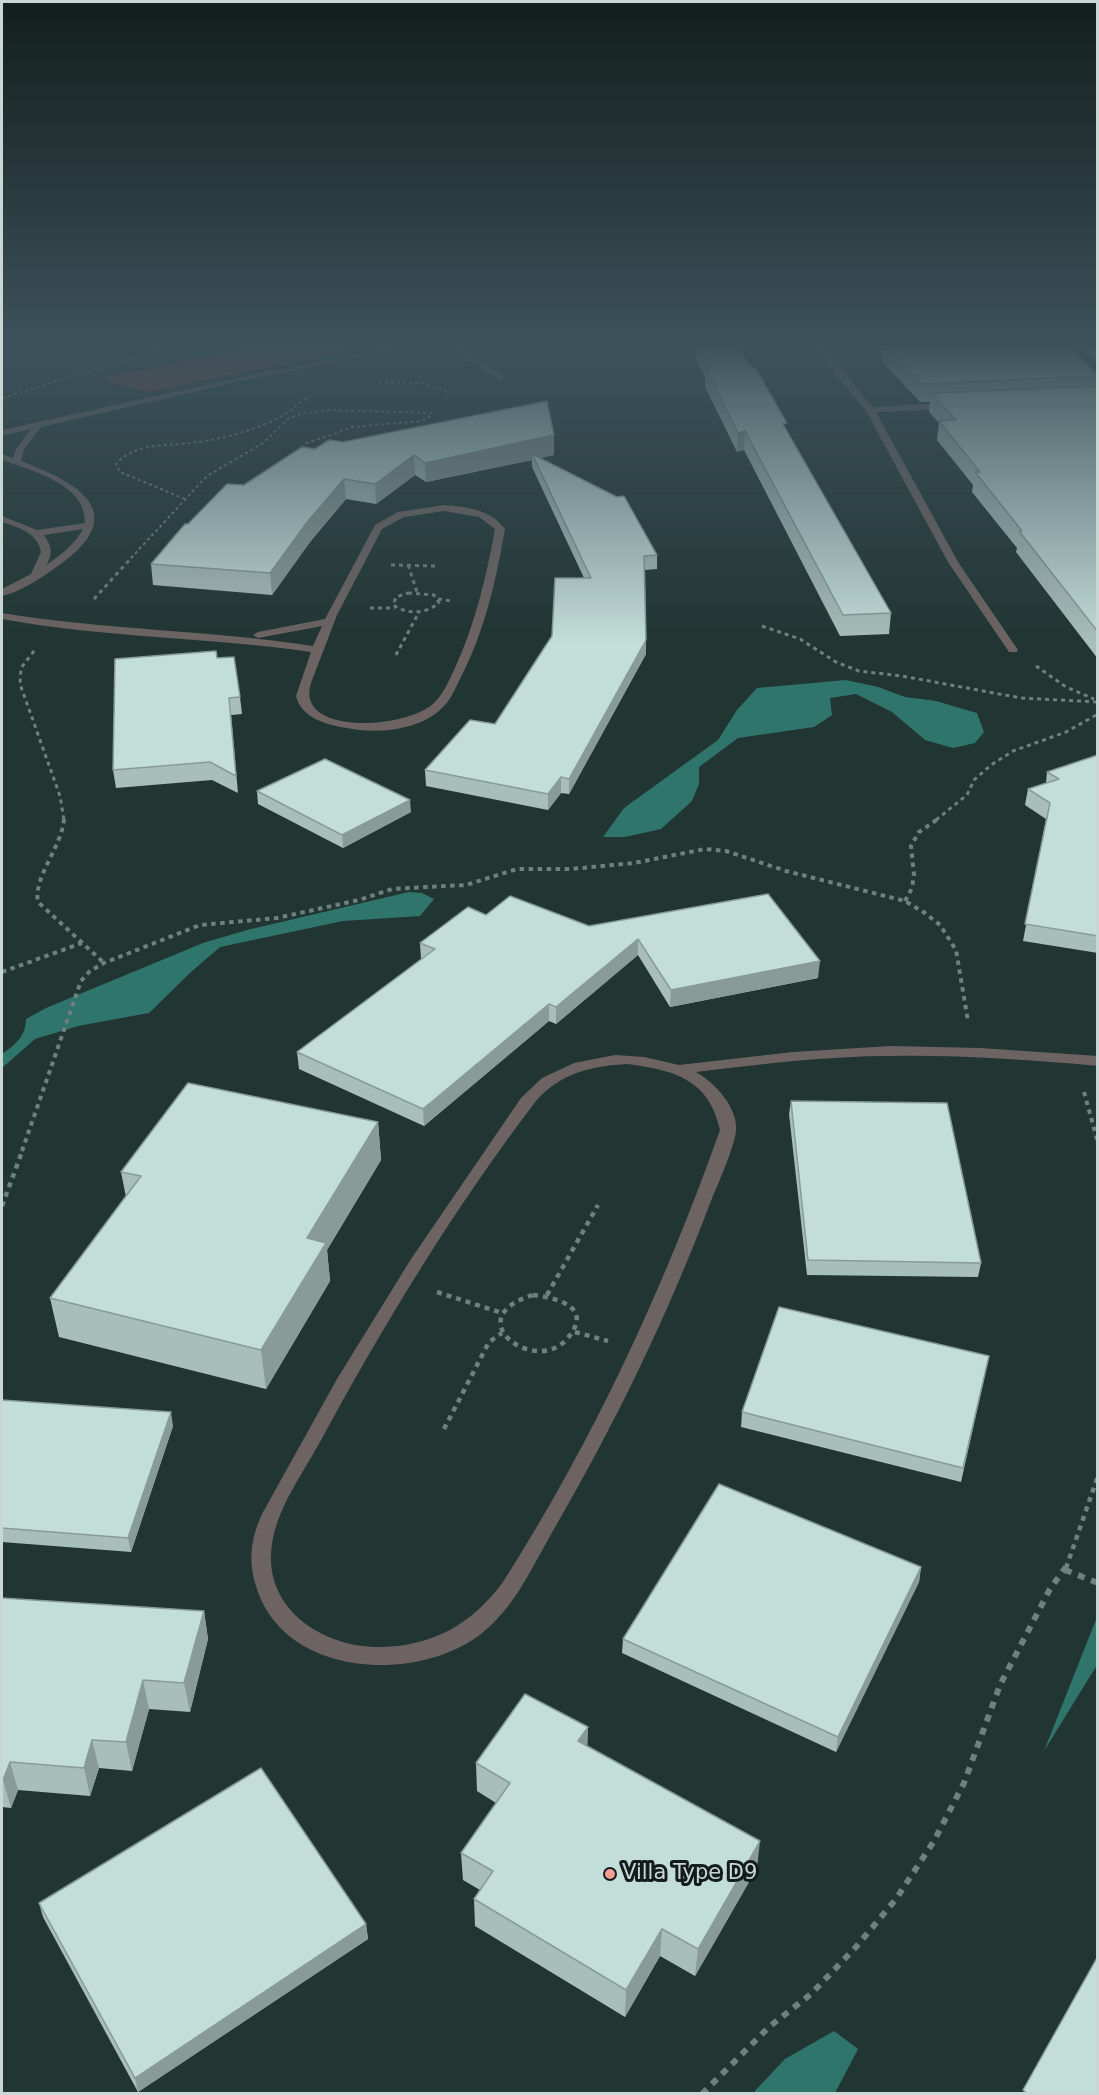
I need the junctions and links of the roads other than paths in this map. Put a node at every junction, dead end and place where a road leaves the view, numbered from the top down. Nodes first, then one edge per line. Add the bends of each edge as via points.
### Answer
1 (21, 448) edge
2 (891, 448) edge
3 (2, 457) edge
4 (16, 463) junction
5 (2, 519) edge
6 (90, 525) junction
7 (36, 533) junction
8 (33, 576) junction
9 (2, 593) edge
10 (2, 616) edge
11 (328, 622) junction
12 (228, 637) junction
13 (317, 650) junction
14 (1013, 650) road end
15 (1098, 1061) edge
16 (679, 1070) junction

1 - 4 street
2 - 14 street via 953,562
3 - 4 street
4 - 6 street via 61,481 79,494 89,508
5 - 7 street
6 - 7 street
6 - 8 street via 72,550
7 - 8 street via 48,553
8 - 9 street
10 - 12 street via 144,634
11 - 12 street via 263,635
11 - 13 street
11 - 13 street via 378,527 391,518 411,511 444,508 487,517 500,529 490,587 475,635 444,700 435,709 405,723 384,726 343,724 320,716 304,704 302,695
12 - 13 street
15 - 16 street via 973,1053 863,1052 801,1055
16 - 16 street via 654,1062 608,1060 574,1067 552,1078 535,1092 472,1180 336,1396 265,1527 260,1557 266,1588 276,1614 304,1635 338,1650 376,1656 415,1654 451,1640 482,1621 504,1595 619,1395 661,1307 728,1130 726,1112 716,1095 701,1081

